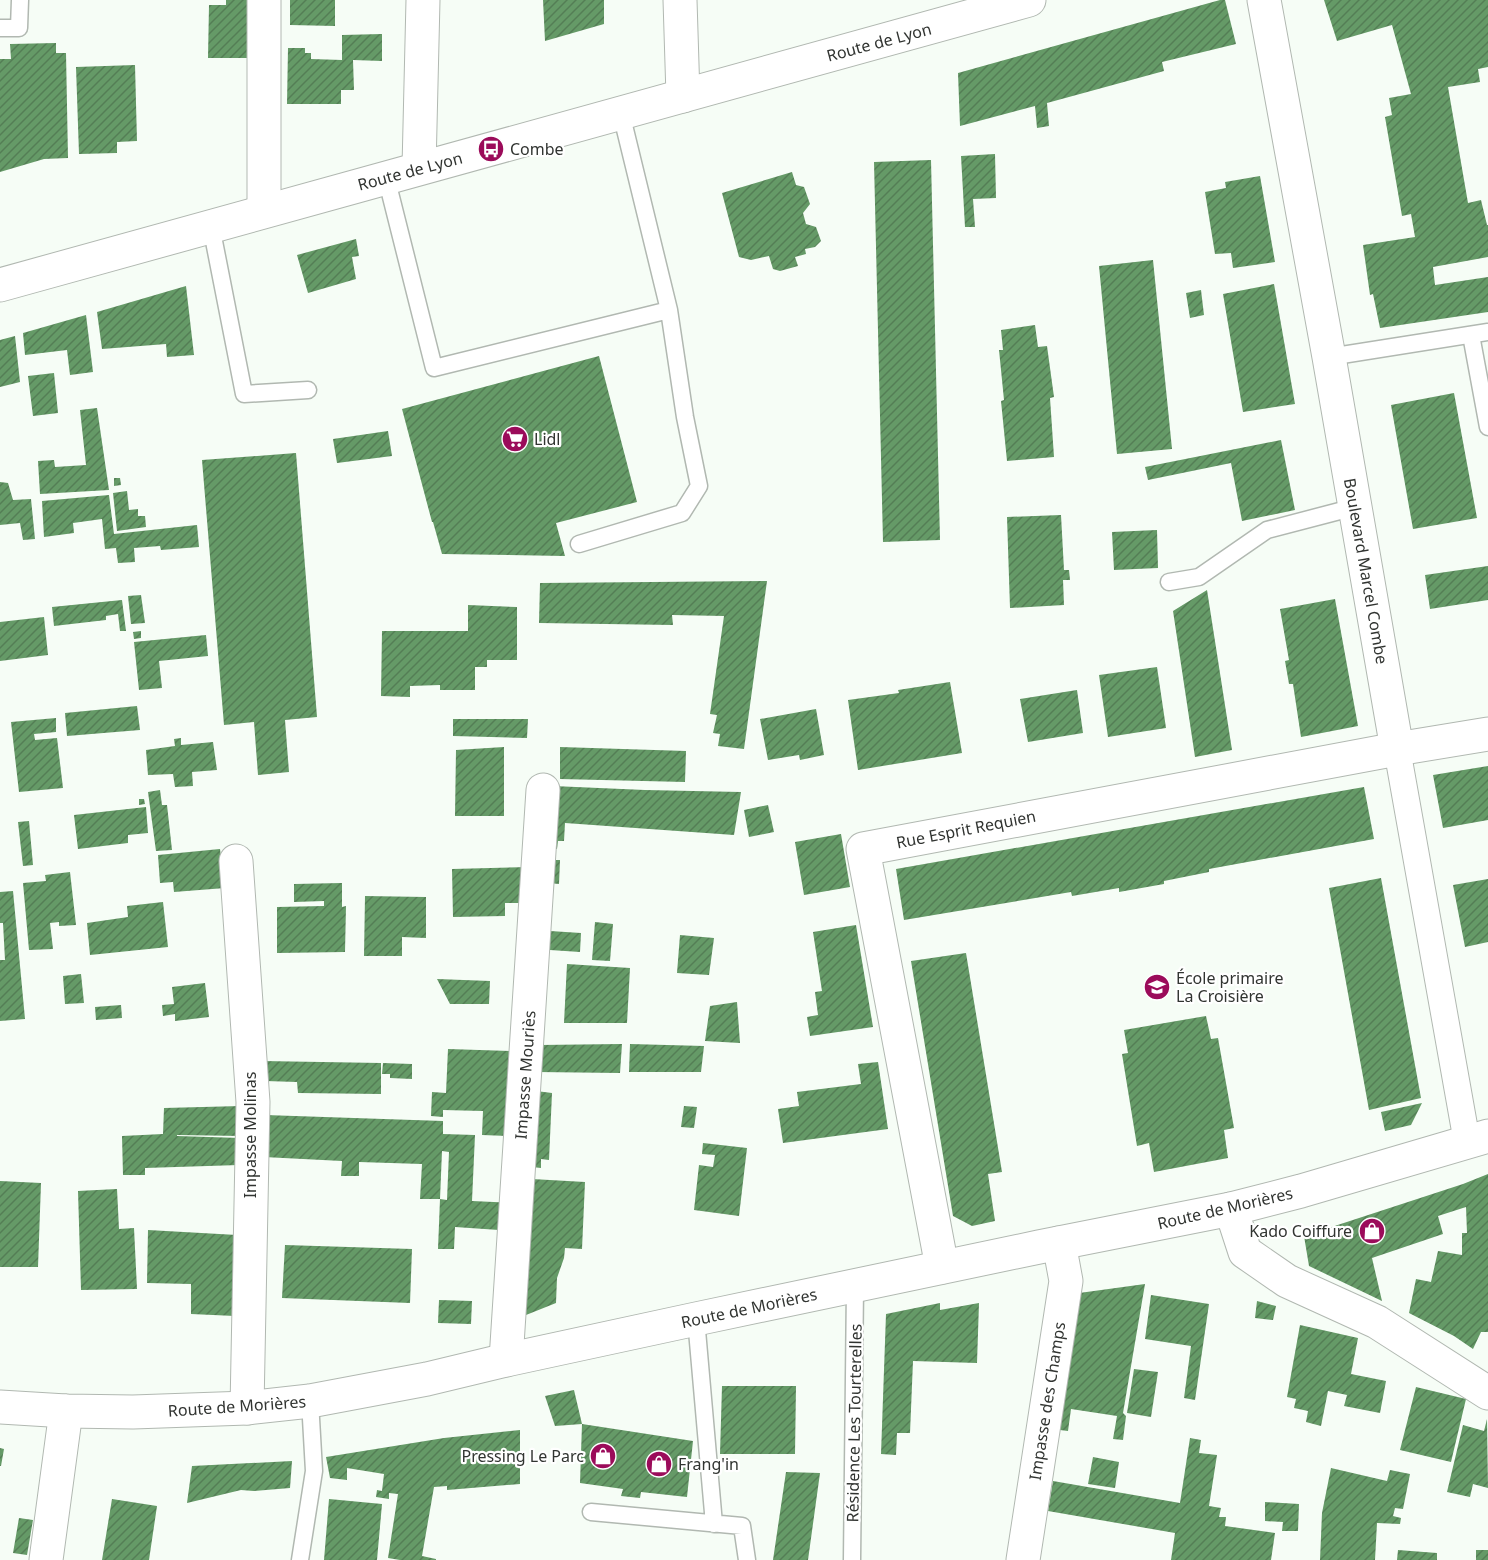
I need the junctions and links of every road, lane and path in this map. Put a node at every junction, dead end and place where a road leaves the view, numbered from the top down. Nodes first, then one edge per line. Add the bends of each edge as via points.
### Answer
1 (20, 0) edge
2 (264, 0) edge
3 (423, 0) edge
4 (680, 0) edge
5 (1029, 0) edge
6 (1264, 0) edge
7 (0, 28) edge
8 (682, 96) junction
9 (621, 113) junction
10 (419, 168) junction
11 (387, 177) junction
12 (264, 211) junction
13 (211, 226) junction
14 (0, 285) edge
15 (669, 310) junction
16 (1488, 332) edge
17 (1471, 335) junction
18 (1329, 357) junction
19 (308, 390) dead end
20 (1488, 427) edge
21 (1355, 507) junction
22 (579, 544) dead end
23 (1169, 582) dead end
24 (1488, 734) edge
25 (1397, 749) junction
26 (543, 790) dead end
27 (236, 861) dead end
28 (1477, 1139) edge
29 (1231, 1209) junction
30 (1059, 1243) junction
31 (942, 1267) junction
32 (855, 1286) junction
33 (696, 1319) junction
34 (506, 1360) junction
35 (1488, 1393) edge
36 (310, 1401) junction
37 (0, 1407) edge
38 (248, 1408) junction
39 (66, 1411) junction
40 (591, 1512) dead end
41 (714, 1524) junction
42 (46, 1560) edge
43 (300, 1560) edge
44 (747, 1560) edge
45 (852, 1560) edge
46 (1023, 1560) edge

1 - 7 lane via 19,28
2 - 12 street
3 - 10 street
4 - 8 street
5 - 8 street, Route de Lyon
6 - 18 street, Boulevard Marcel Combe
8 - 9 street, Route de Lyon
9 - 10 street, Route de Lyon
9 - 15 lane
10 - 11 street, Route de Lyon
11 - 12 street, Route de Lyon
11 - 15 lane via 434,368
12 - 13 street, Route de Lyon
13 - 14 street, Route de Lyon
13 - 19 lane via 244,394
15 - 22 lane via 699,486 682,513
16 - 17 lane
17 - 18 lane
17 - 20 lane
18 - 21 street, Boulevard Marcel Combe
21 - 23 lane via 1267,530 1199,577
21 - 25 street, Boulevard Marcel Combe
24 - 25 street, Rue Esprit Requien
25 - 28 street, Boulevard Marcel Combe
25 - 31 street, Rue Esprit Requien via 863,849
26 - 34 street, Impasse Mouriès
27 - 38 street, Impasse Molinas via 253,1102
28 - 29 street, Route de Morières
29 - 30 street, Route de Morières
29 - 35 street via 1245,1252 1287,1281 1377,1322
30 - 31 street, Route de Morières
30 - 46 street, Impasse des Champs via 1066,1281
31 - 32 street, Route de Morières
32 - 33 street, Route de Morières
32 - 45 lane, Résidence Les Tourterelles
33 - 34 street, Route de Morières
33 - 41 lane
34 - 36 street, Route de Morières
36 - 38 street, Route de Morières
36 - 43 lane via 314,1471
37 - 39 street, Route de Morières
38 - 39 street, Route de Morières
39 - 42 street
40 - 41 lane
41 - 44 lane via 742,1526

